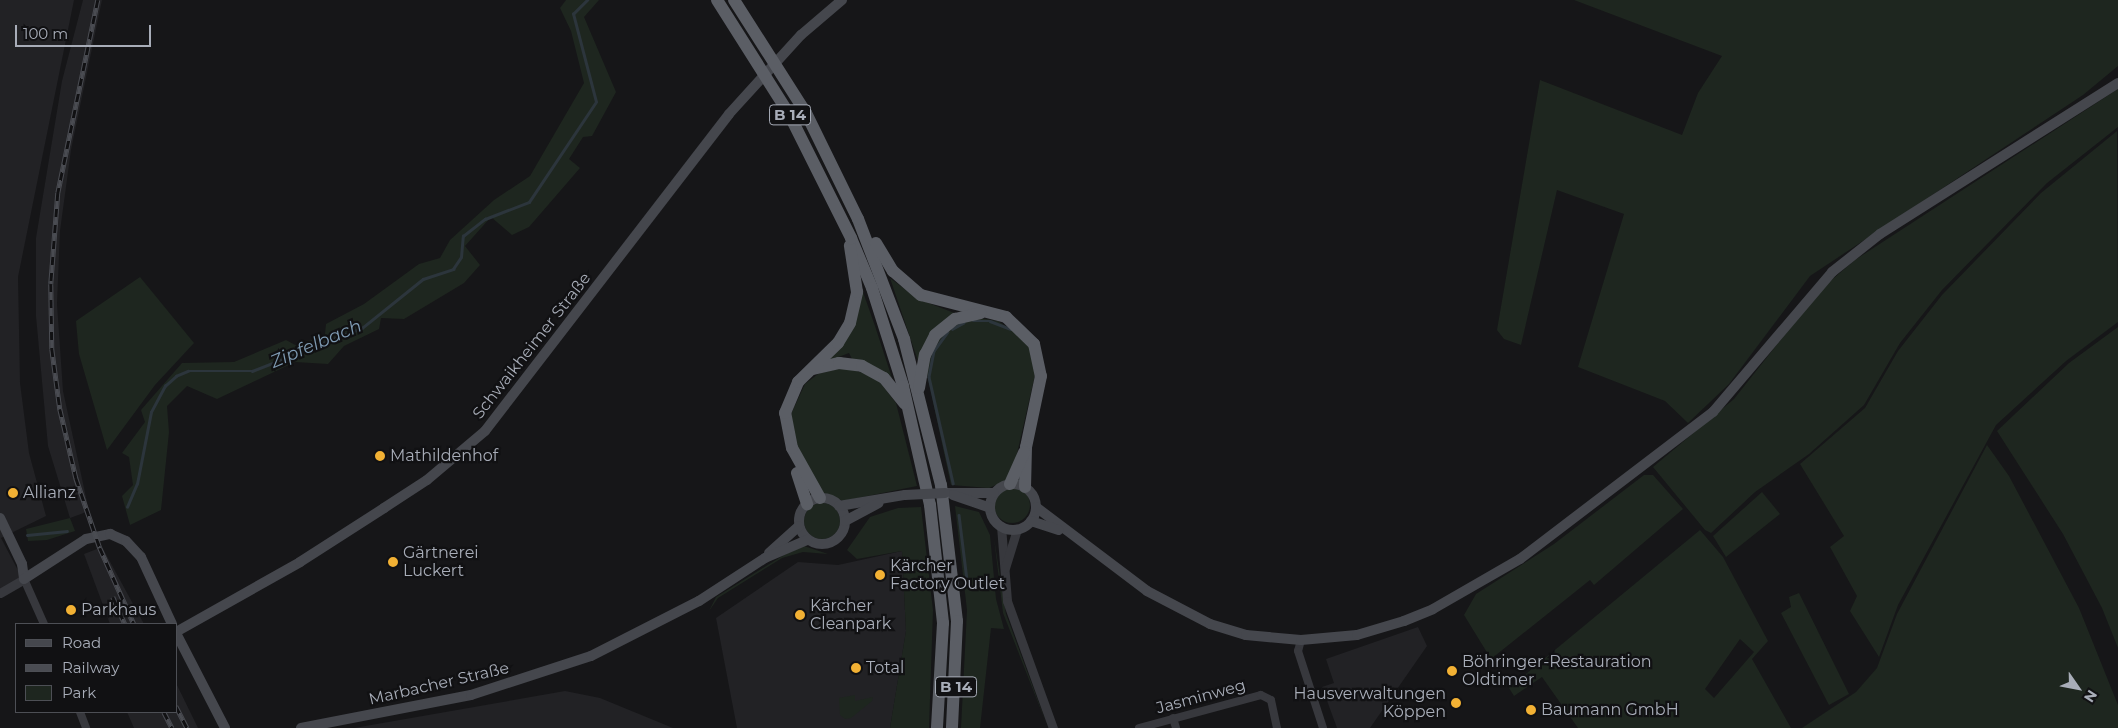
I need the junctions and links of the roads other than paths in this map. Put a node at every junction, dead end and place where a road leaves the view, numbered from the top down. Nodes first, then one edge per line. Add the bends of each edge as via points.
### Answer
1 (716, 0) edge
2 (734, 0) edge
3 (842, 0) edge
4 (2118, 83) edge
5 (864, 227) junction
6 (851, 238) junction
7 (982, 312) junction
8 (813, 369) junction
9 (919, 390) junction
10 (909, 408) junction
11 (1026, 447) junction
12 (796, 458) junction
13 (1010, 484) junction
14 (1025, 487) junction
15 (994, 493) junction
16 (966, 495) junction
17 (892, 497) junction
18 (820, 498) junction
19 (807, 504) junction
20 (839, 506) junction
21 (1036, 507) junction
22 (990, 508) junction
23 (0, 518) edge
24 (845, 521) junction
25 (1031, 521) junction
26 (799, 526) junction
27 (1000, 526) junction
28 (1017, 529) junction
29 (1071, 536) junction
30 (807, 540) junction
31 (765, 558) junction
32 (24, 580) junction
33 (1004, 580) junction
34 (0, 593) edge
35 (44, 623) edge
36 (172, 623) edge
37 (178, 631) edge
38 (178, 636) edge
39 (1301, 640) junction
40 (80, 713) edge
41 (1173, 718) junction
42 (86, 728) edge
43 (225, 728) edge
44 (301, 728) edge
45 (937, 728) edge
46 (952, 728) edge
47 (1053, 728) edge
48 (1139, 728) edge
49 (1176, 728) edge
50 (1277, 728) edge
51 (1323, 728) edge

1 - 6 highway, B 14, bridge via 789,114
2 - 5 highway, B 14, bridge via 806,113
3 - 37 main road, Schwaikheimer Straße via 801,35 729,114 485,431 427,480 392,503 300,562
4 - 39 main road via 1880,234 1832,272 1713,412 1520,559 1441,605 1404,621 1357,635
5 - 7 highway via 883,258 914,291 939,303
5 - 9 highway, B 14
6 - 8 highway via 849,254 856,292 853,315 838,343
6 - 10 highway, B 14 via 872,288
7 - 9 highway via 955,319 935,335 925,355
7 - 11 highway via 999,314 1019,325 1034,344 1040,360 1039,387
8 - 10 highway via 839,363 871,369
8 - 12 highway via 798,382 786,406 785,423
9 - 46 highway, B 14 via 941,485 954,573 958,646
10 - 45 highway, B 14 via 930,505 940,582 943,647
11 - 13 highway
11 - 14 highway
12 - 18 highway
12 - 19 highway
13 - 14 main road
13 - 15 main road
14 - 21 main road
15 - 16 main road
15 - 22 main road
16 - 17 main road, bridge via 945,493
16 - 22 main road
17 - 20 main road
17 - 24 main road
18 - 19 main road
18 - 20 main road
19 - 26 main road via 799,516
20 - 24 main road
21 - 25 main road
21 - 29 main road
22 - 27 main road
23 - 32 main road via 22,564
24 - 30 main road via 842,533 832,542 820,545
25 - 28 main road
25 - 29 main road
26 - 30 main road
26 - 31 main road, Marbacher Straße
27 - 28 main road
27 - 33 street
28 - 33 street
29 - 39 main road via 1177,609 1246,635
30 - 31 main road, Marbacher Straße
31 - 44 main road, Marbacher Straße via 698,601 591,656 470,695
32 - 34 street
32 - 35 street
32 - 36 main road via 79,542 110,534 126,541 141,556
33 - 47 street via 1011,616
38 - 43 main road
39 - 51 street via 1298,651
40 - 42 street
41 - 48 street, Jasminweg
41 - 49 street
41 - 50 street, Jasminweg via 1261,695 1271,700

